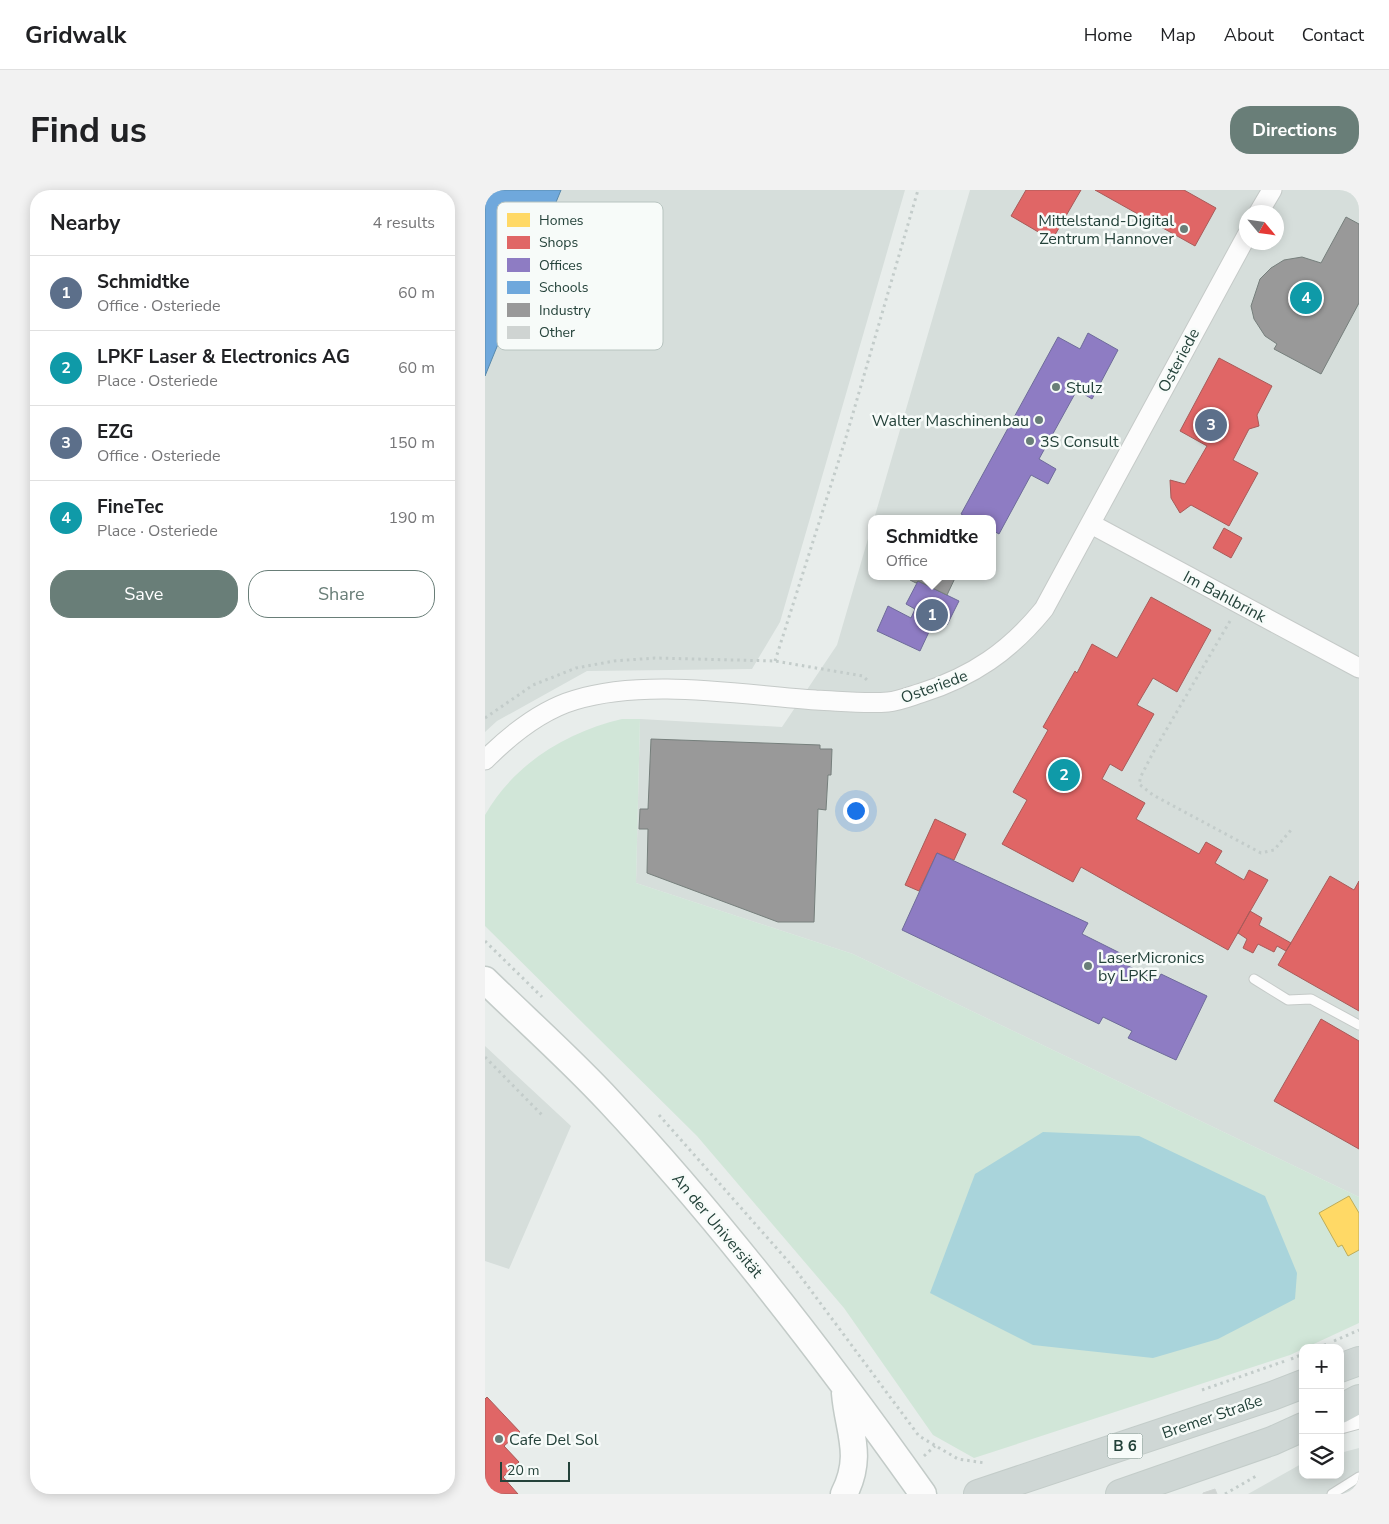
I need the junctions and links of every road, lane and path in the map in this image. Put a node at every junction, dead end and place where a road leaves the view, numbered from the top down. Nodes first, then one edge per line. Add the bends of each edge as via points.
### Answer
1 (918, 190) edge
2 (1271, 190) edge
3 (1263, 205) edge
4 (1239, 250) edge
5 (1091, 524) junction
6 (1240, 604) junction
7 (775, 661) junction
8 (1359, 668) edge
9 (889, 702) junction
10 (485, 718) edge
11 (485, 760) edge
12 (1291, 830) dead end
13 (1254, 979) dead end
14 (485, 980) edge
15 (1359, 1025) edge
16 (485, 1057) edge
17 (542, 1115) dead end
18 (1359, 1330) edge
19 (1327, 1344) edge
20 (1359, 1361) edge
21 (1344, 1367) edge
22 (1299, 1386) edge
23 (845, 1387) junction
24 (1359, 1400) edge
25 (1344, 1406) edge
26 (1359, 1419) edge
27 (1344, 1423) edge
28 (1299, 1429) edge
29 (1299, 1434) edge
30 (1272, 1441) junction
31 (935, 1446) dead end
32 (991, 1462) dead end
33 (1359, 1477) edge
34 (845, 1494) edge
35 (923, 1494) edge
36 (977, 1494) edge
37 (1120, 1494) edge
38 (1332, 1494) edge

1 - 7 path via 844,444
2 - 3 street
4 - 5 street, Osteriede
5 - 6 street, Im Bahlbrink
5 - 9 street, Osteriede via 1044,609 1010,646 959,679
6 - 8 street, Im Bahlbrink
6 - 12 path via 1155,749 1139,784 1153,795 1261,853 1274,850
7 - 9 path via 863,676
7 - 10 path via 655,658 576,668 533,685
9 - 11 street, Osteriede via 688,691 612,691 574,700 547,712 503,742
13 - 15 lane via 1288,1000 1311,999
14 - 23 street, An der Universität via 608,1100 692,1194 773,1290
16 - 17 path
18 - 19 path
20 - 21 main road
22 - 36 main road, Bremer Straße / B 6
23 - 34 street via 854,1452 854,1473
23 - 35 street, An der Universität
24 - 25 main road
26 - 27 street
28 - 30 main road
29 - 30 street
30 - 37 main road
31 - 32 path via 958,1459
33 - 38 lane

